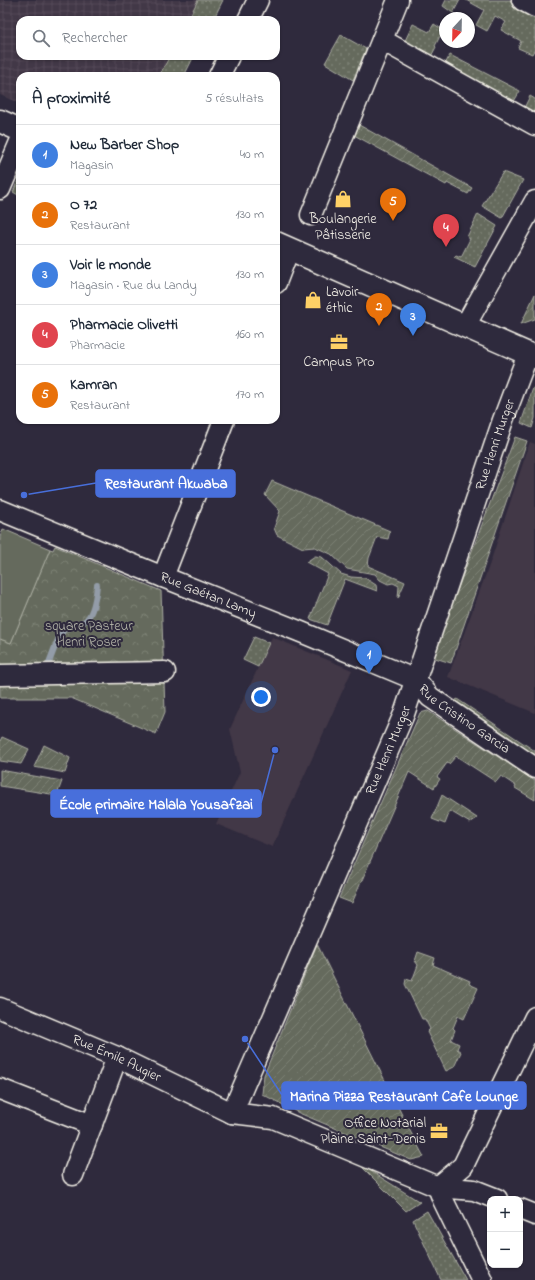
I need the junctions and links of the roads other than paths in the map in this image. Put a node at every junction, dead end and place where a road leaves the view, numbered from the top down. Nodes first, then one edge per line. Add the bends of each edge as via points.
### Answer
1 (258, 0) edge
2 (398, 0) edge
3 (522, 0) edge
4 (535, 7) edge
5 (250, 16) edge
6 (382, 40) junction
7 (227, 60) edge
8 (221, 72) edge
9 (0, 122) edge
10 (535, 125) edge
11 (16, 128) edge
12 (16, 151) edge
13 (0, 189) edge
14 (535, 201) edge
15 (311, 215) dead end
16 (283, 246) edge
17 (280, 262) edge
18 (465, 326) junction
19 (531, 355) edge
20 (222, 424) edge
21 (0, 510) edge
22 (163, 578) junction
23 (165, 672) dead end
24 (0, 675) edge
25 (416, 680) junction
26 (535, 768) edge
27 (0, 1008) edge
28 (535, 1017) edge
29 (117, 1057) junction
30 (0, 1089) edge
31 (232, 1113) junction
32 (92, 1125) junction
33 (74, 1174) dead end
34 (438, 1187) junction
35 (489, 1196) edge
36 (523, 1210) edge
37 (535, 1215) edge
38 (482, 1280) edge

1 - 5 street
2 - 6 street
3 - 4 street
6 - 10 street
6 - 15 street
7 - 8 street
9 - 11 main road
12 - 13 street
14 - 18 street
16 - 17 street
16 - 18 main road
18 - 19 main road
19 - 25 street, Rue Henri Murger via 503,420
20 - 22 street
21 - 22 street, Rue Gaétan Lamy
22 - 25 street, Rue Gaétan Lamy
23 - 24 street
25 - 26 street, Rue Cristino Garcia via 430,697
25 - 31 street, Rue Henri Murger via 404,714
27 - 29 street, Rue Émile Augier
28 - 34 street via 463,1166
29 - 31 street, Rue Émile Augier
29 - 32 street
30 - 32 street
31 - 34 street, Rue Émile Augier via 273,1118
32 - 33 street
34 - 35 street, Rue Émile Augier via 474,1190
34 - 38 street
36 - 37 street

